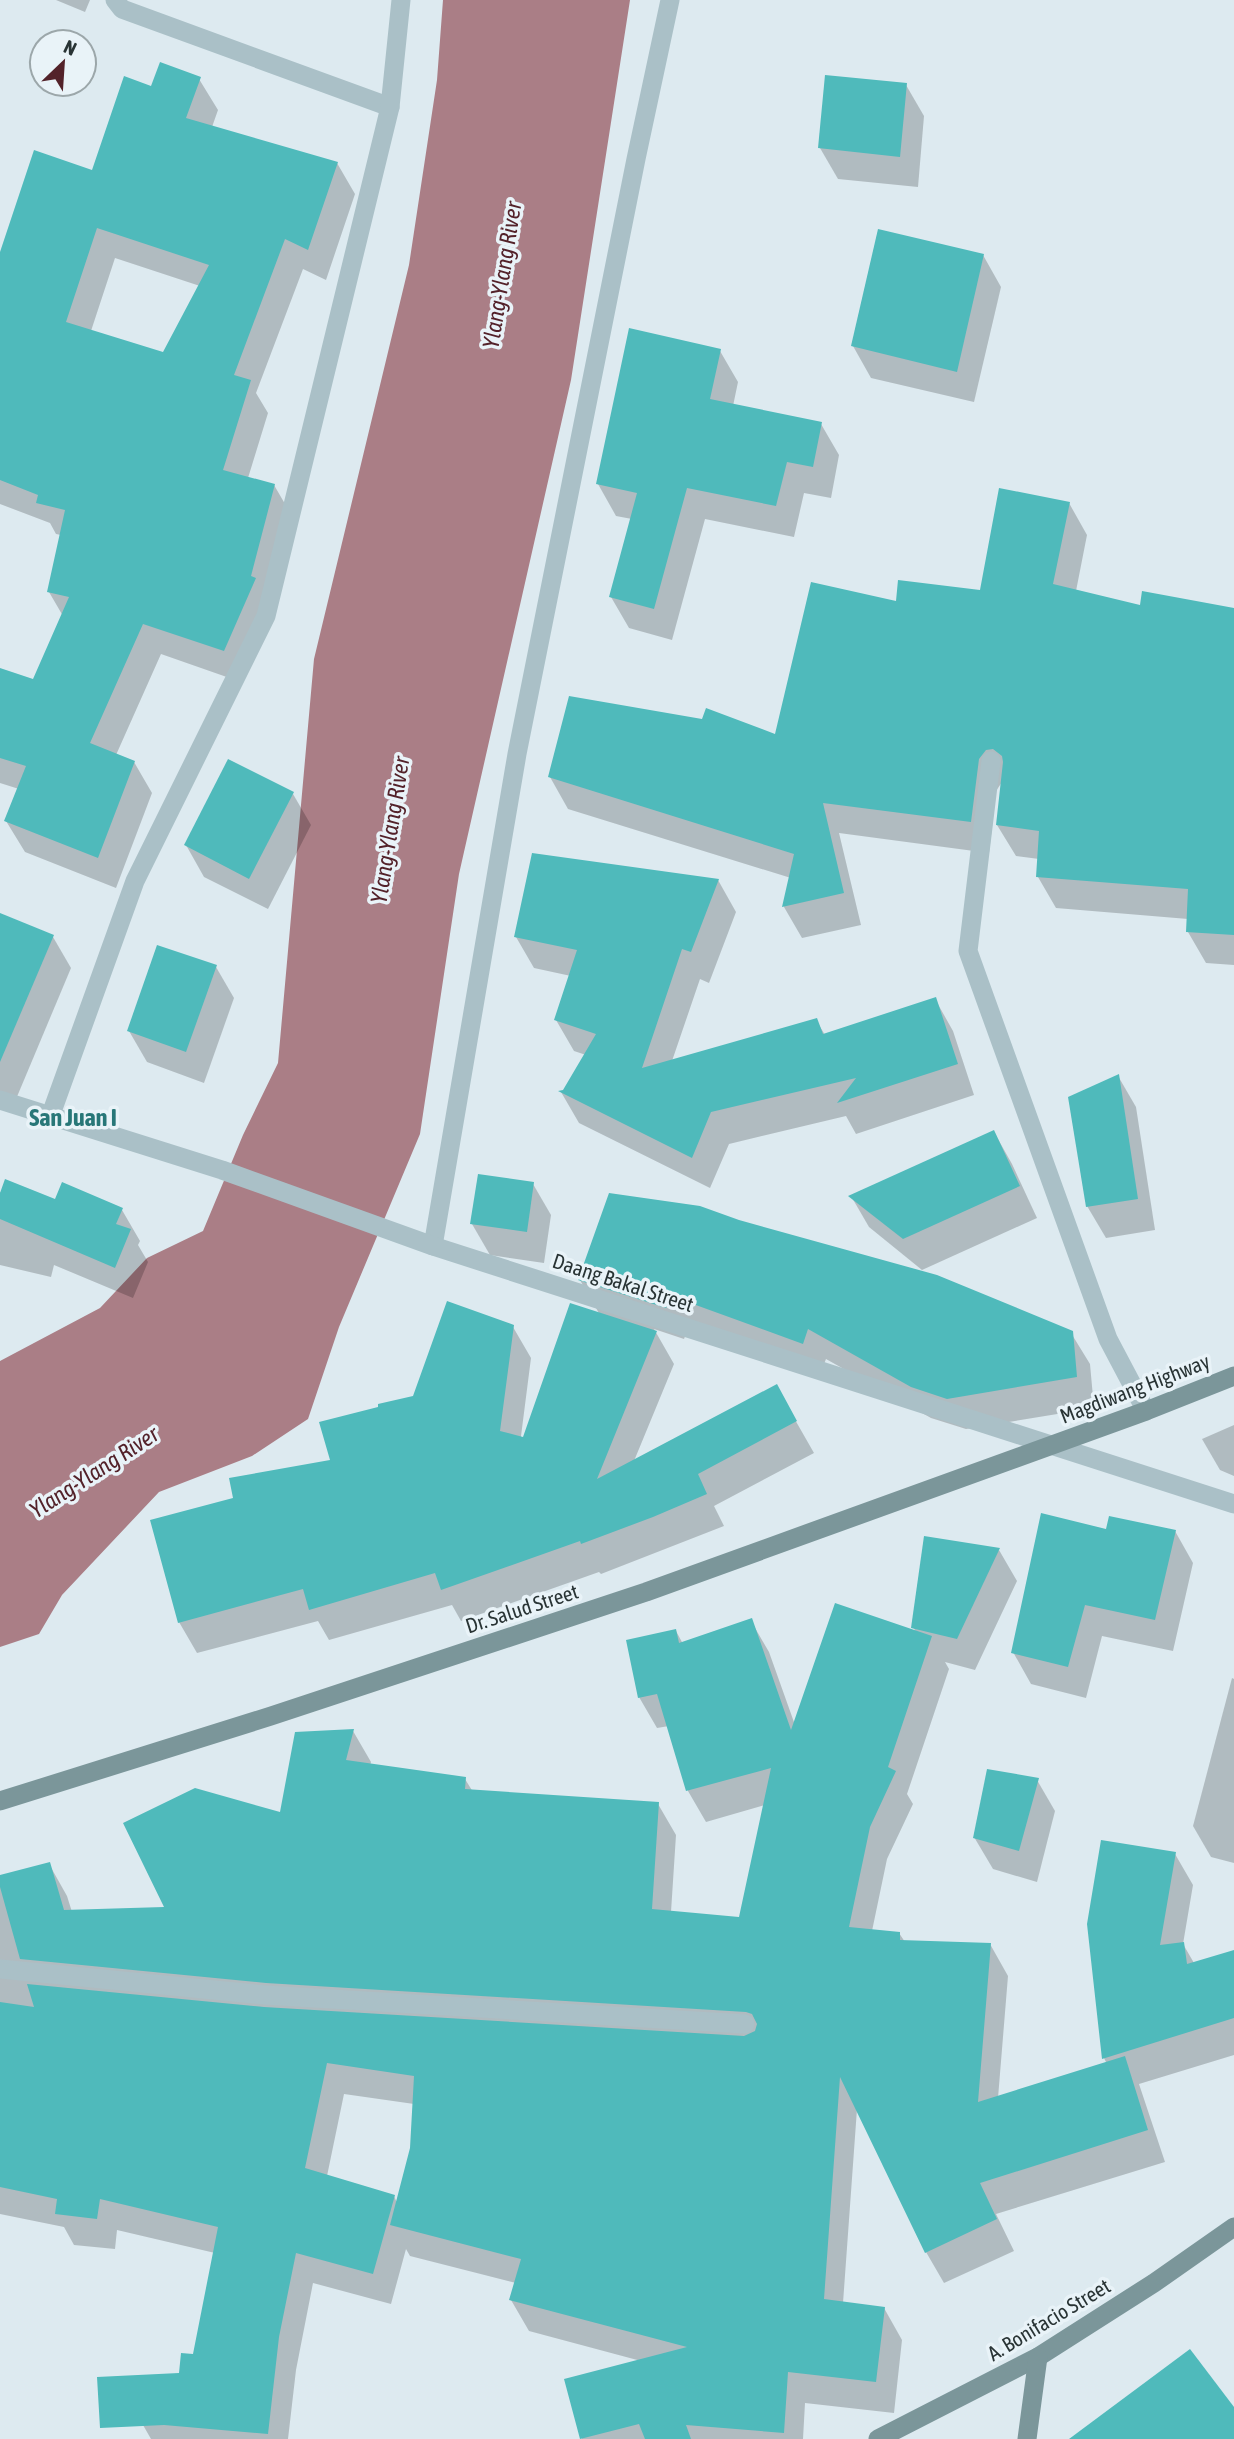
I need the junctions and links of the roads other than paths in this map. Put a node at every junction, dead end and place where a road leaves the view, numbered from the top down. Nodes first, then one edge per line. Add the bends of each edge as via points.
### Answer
1 (115, 0) edge
2 (401, 0) edge
3 (670, 0) edge
4 (390, 107) junction
5 (991, 761) dead end
6 (0, 1101) edge
7 (50, 1118) junction
8 (433, 1246) junction
9 (1234, 1376) edge
10 (1146, 1411) junction
11 (1053, 1445) junction
12 (1234, 1504) edge
13 (0, 1801) edge
14 (0, 1969) edge
15 (745, 2024) dead end
16 (1234, 2227) edge
17 (1038, 2357) junction
18 (878, 2439) edge
19 (1027, 2439) edge

1 - 4 street via 122,9
2 - 4 street
3 - 8 street via 517,754
4 - 7 street via 266,616 135,881
5 - 10 street via 968,951 1108,1339
6 - 7 street, Daang Bakal Street
7 - 8 street, Daang Bakal Street via 222,1170
8 - 11 street, Daang Bakal Street
9 - 10 main road, Magdiwang Highway
10 - 11 main road, Magdiwang Highway
11 - 12 street, Daang Bakal Street
11 - 13 main road, Dr. Salud Street via 646,1592
14 - 15 street via 265,1995
16 - 17 main road, A. Bonifacio Street
17 - 18 main road, A. Bonifacio Street
17 - 19 main road

